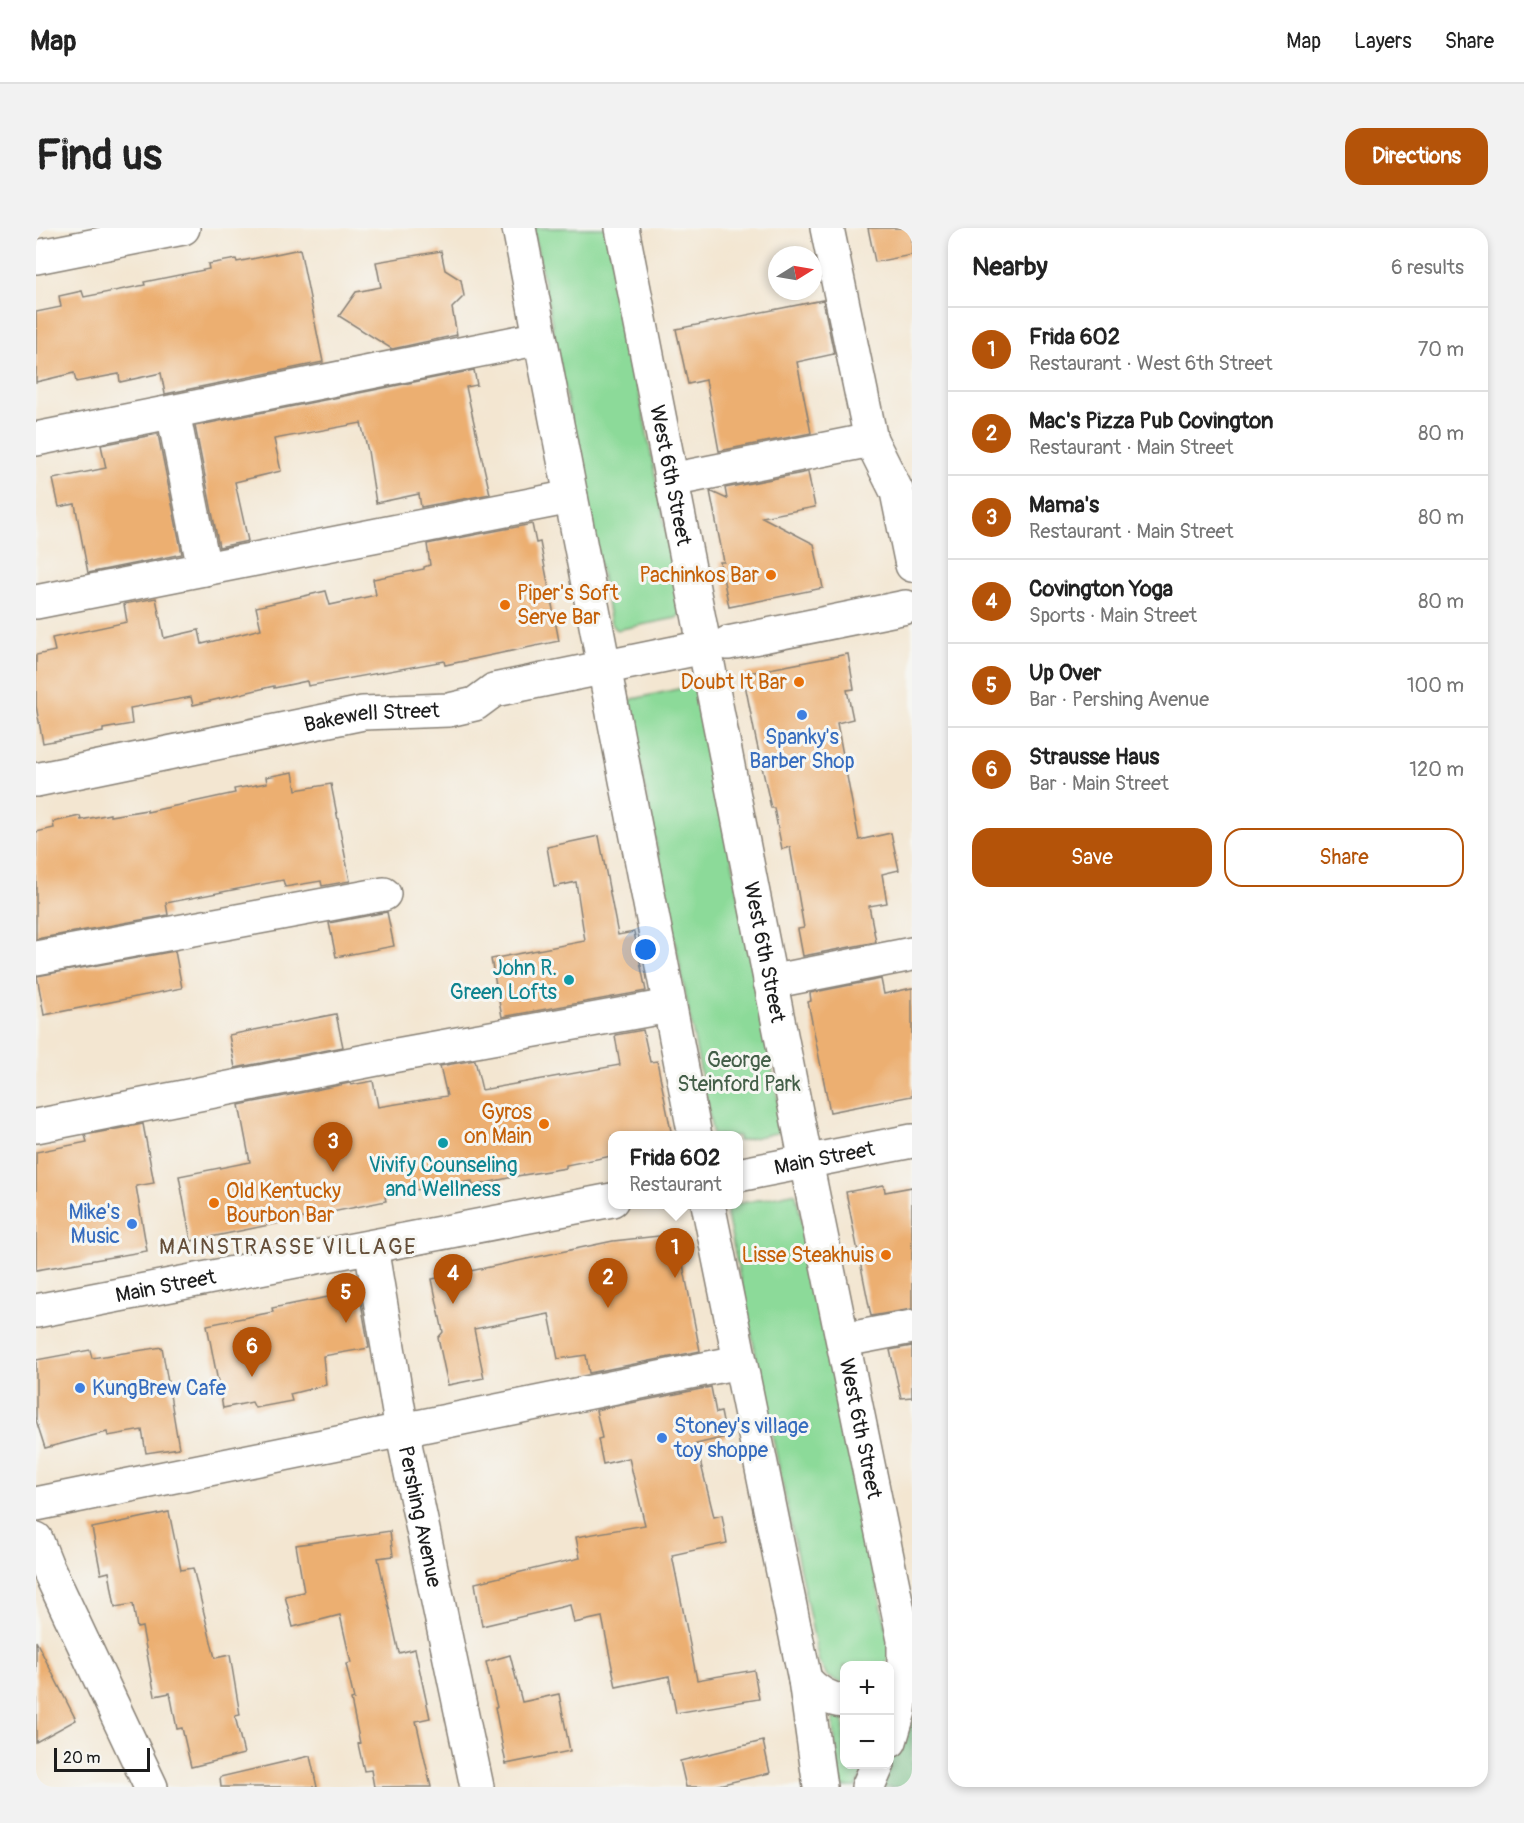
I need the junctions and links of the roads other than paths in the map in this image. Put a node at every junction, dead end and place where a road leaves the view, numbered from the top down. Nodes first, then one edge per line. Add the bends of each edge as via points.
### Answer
1 (183, 228) edge
2 (519, 228) edge
3 (622, 228) edge
4 (827, 228) edge
5 (95, 237) edge
6 (36, 257) edge
7 (540, 338) junction
8 (173, 412) junction
9 (36, 439) edge
10 (871, 440) junction
11 (671, 480) junction
12 (571, 497) junction
13 (912, 565) edge
14 (204, 569) junction
15 (36, 602) edge
16 (906, 607) dead end
17 (716, 645) junction
18 (605, 667) junction
19 (36, 780) edge
20 (384, 894) dead end
21 (912, 954) edge
22 (36, 958) edge
23 (770, 982) junction
24 (669, 1006) junction
25 (36, 1126) edge
26 (694, 1131) edge
27 (912, 1141) edge
28 (806, 1162) junction
29 (743, 1174) edge
30 (608, 1201) edge
31 (709, 1209) edge
32 (371, 1247) junction
33 (36, 1311) edge
34 (912, 1327) edge
35 (844, 1340) junction
36 (740, 1362) junction
37 (402, 1431) junction
38 (36, 1504) edge
39 (39, 1557) edge
40 (805, 1680) junction
41 (895, 1682) edge
42 (840, 1700) edge
43 (894, 1728) edge
44 (876, 1769) edge
45 (152, 1787) edge
46 (477, 1787) edge
47 (820, 1787) edge
48 (868, 1787) edge

1 - 5 street
2 - 7 street
3 - 11 street, West 6th Street
4 - 10 street
5 - 6 street
7 - 8 street
7 - 12 street
8 - 9 street
8 - 14 street
10 - 11 street
10 - 13 street via 897,492
11 - 17 street, West 6th Street
12 - 14 street
12 - 18 street
14 - 15 street
16 - 17 street, Bakewell Street
17 - 18 street, Bakewell Street
17 - 23 street, West 6th Street
18 - 19 street, Bakewell Street via 494,690 475,704 449,710 363,713
18 - 24 street
20 - 22 street
21 - 23 street
23 - 28 street, West 6th Street
24 - 25 street
24 - 26 street
27 - 28 street, Main Street
28 - 29 street, Main Street
28 - 35 street, West 6th Street
30 - 32 street, Main Street
31 - 36 street
32 - 33 street, Main Street
32 - 37 street, Pershing Avenue
34 - 35 street
35 - 41 street, West 6th Street via 904,1640 904,1660
36 - 37 street
36 - 40 street
37 - 38 street
37 - 46 street, Pershing Avenue
39 - 45 street
40 - 42 street via 827,1698
40 - 47 street
41 - 43 street, West 6th Street via 899,1712
44 - 48 street

